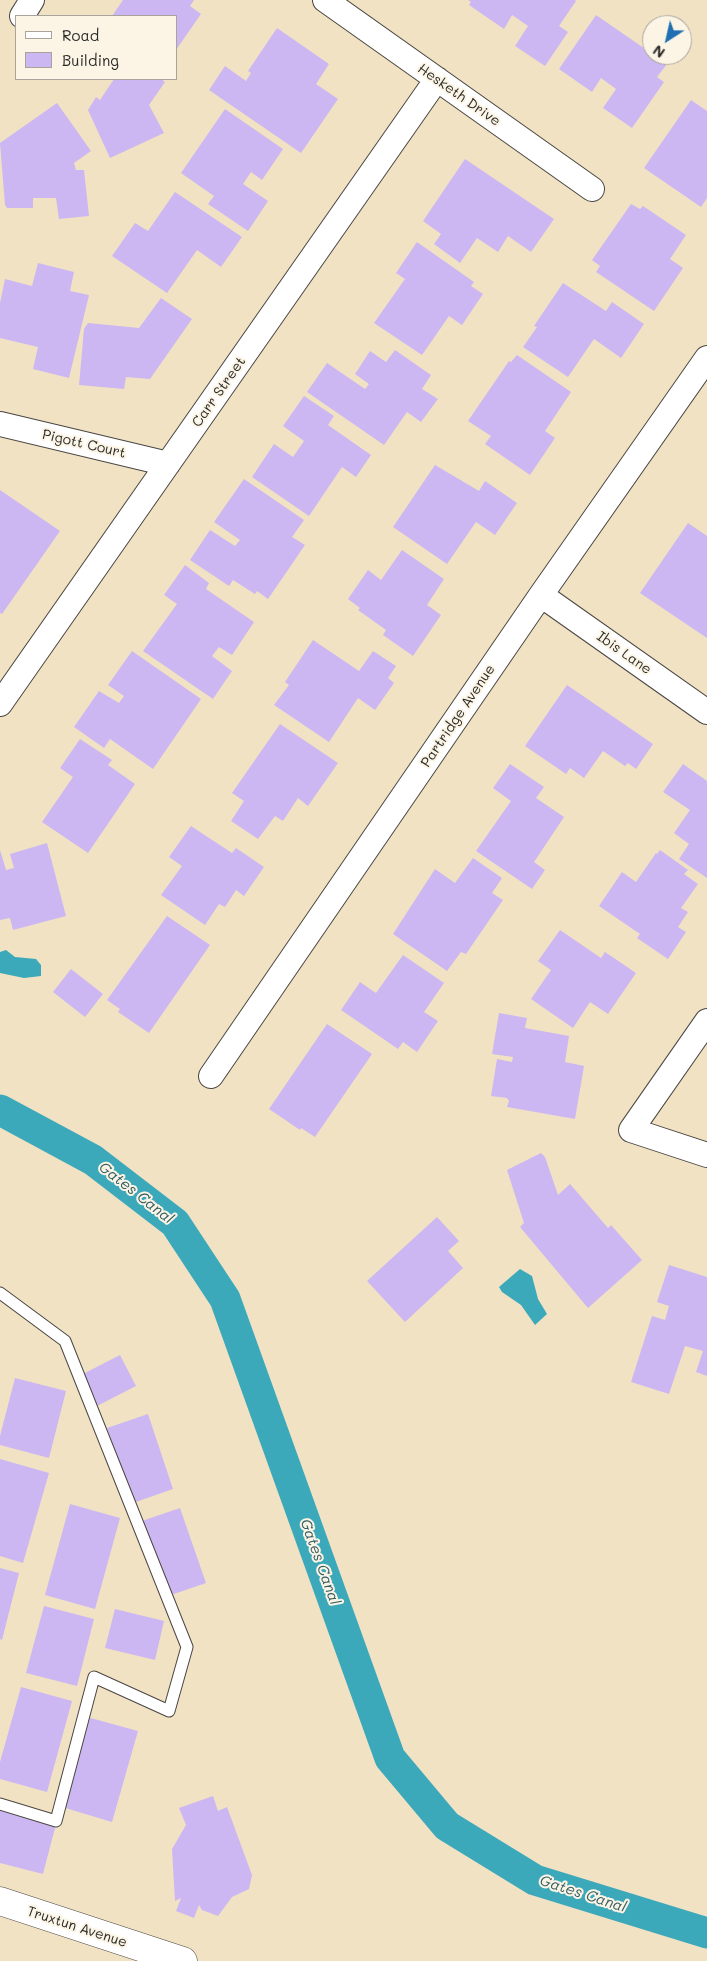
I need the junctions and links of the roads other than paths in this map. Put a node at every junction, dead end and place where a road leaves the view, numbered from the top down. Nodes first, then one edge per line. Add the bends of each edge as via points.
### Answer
1 (32, 0) edge
2 (325, 0) edge
3 (23, 15) edge
4 (437, 79) junction
5 (592, 189) dead end
6 (707, 358) edge
7 (0, 424) edge
8 (168, 464) junction
9 (541, 595) junction
10 (0, 704) edge
11 (707, 712) edge
12 (707, 1021) edge
13 (211, 1076) dead end
14 (707, 1155) edge
15 (0, 1293) edge
16 (0, 1804) edge
17 (0, 1901) edge
18 (183, 1961) edge

1 - 3 street
2 - 4 street, Hesketh Drive
4 - 5 street, Hesketh Drive
4 - 8 street, Carr Street
6 - 9 street, Partridge Avenue
7 - 8 street, Pigott Court
8 - 10 street, Carr Street
9 - 11 street, Ibis Lane
9 - 13 street, Partridge Avenue
12 - 14 street via 631,1130
15 - 16 lane via 65,1341 188,1647 169,1711 94,1677 56,1822
17 - 18 main road, Truxtun Avenue

